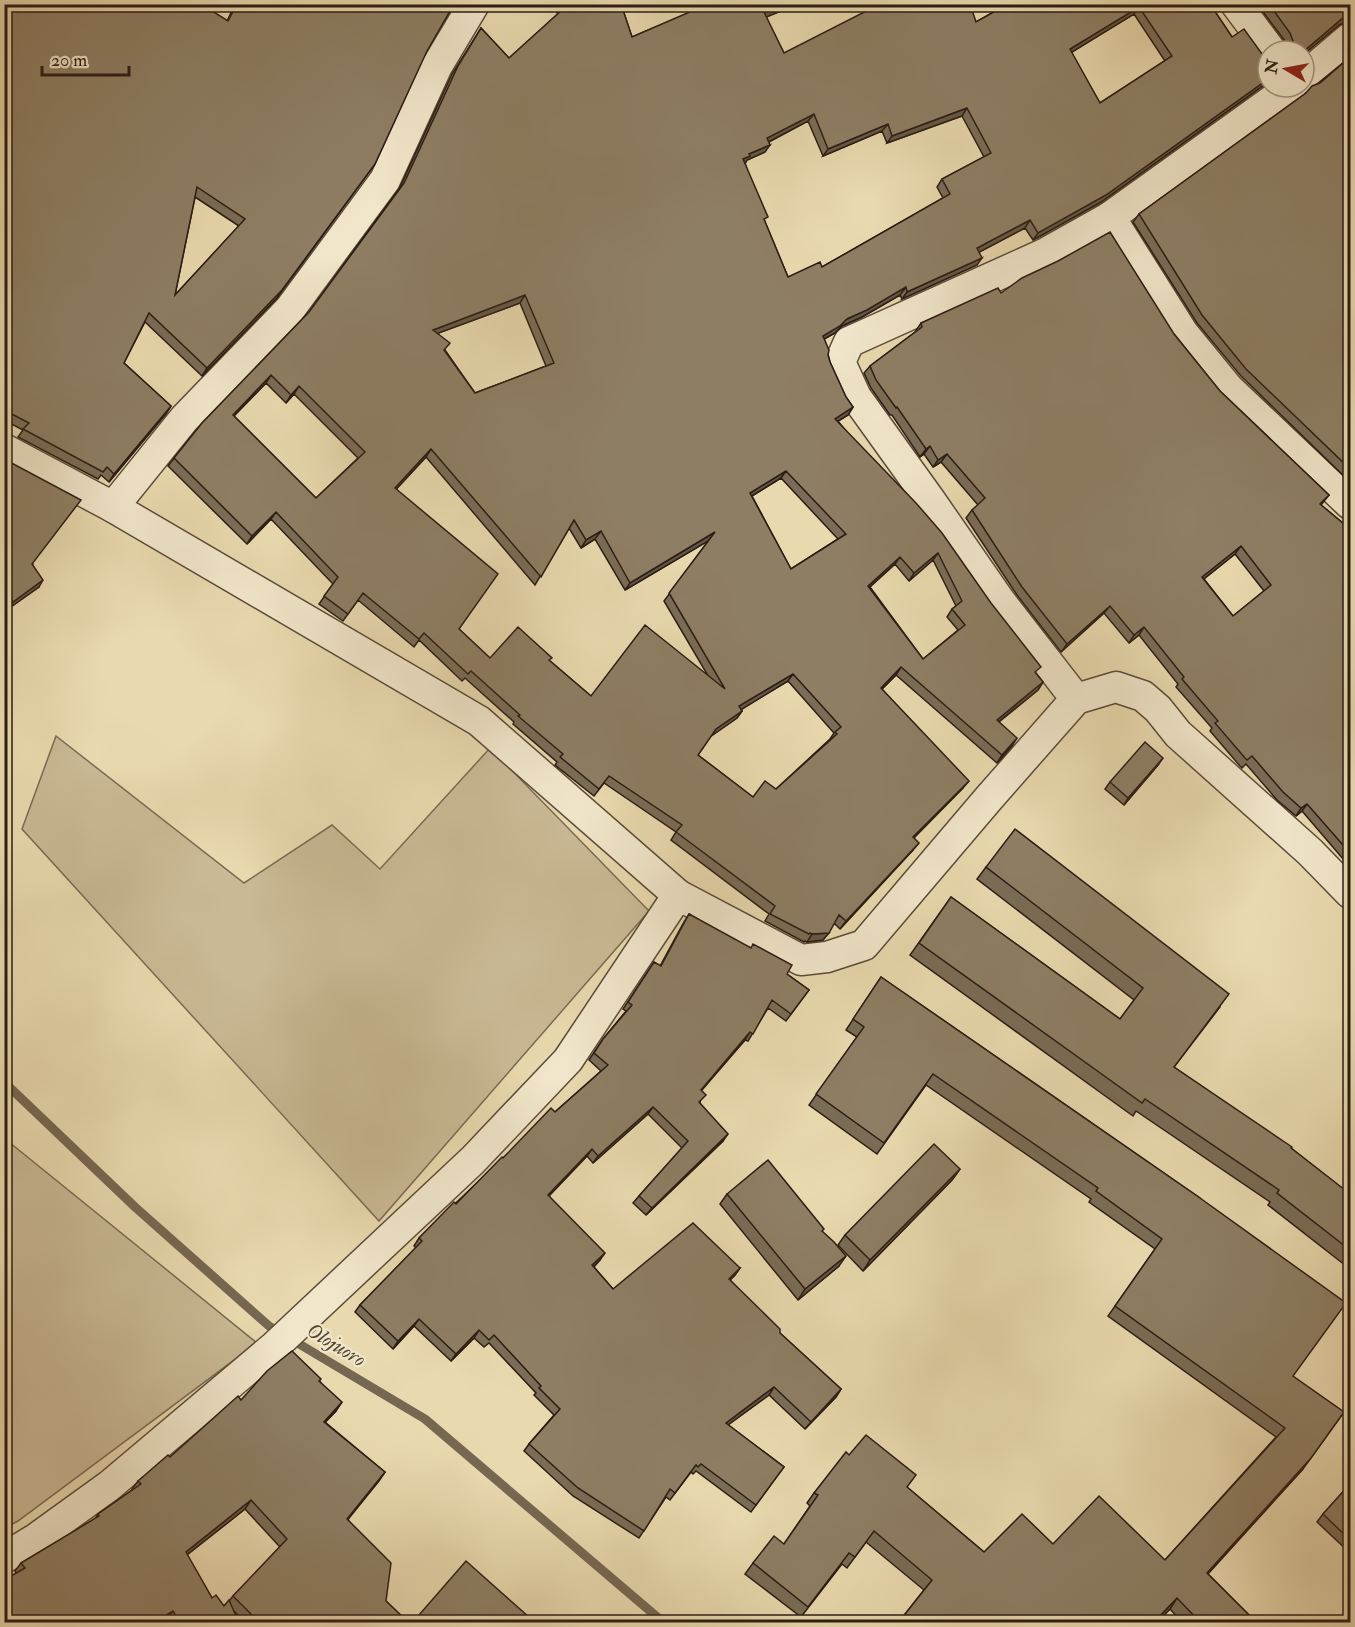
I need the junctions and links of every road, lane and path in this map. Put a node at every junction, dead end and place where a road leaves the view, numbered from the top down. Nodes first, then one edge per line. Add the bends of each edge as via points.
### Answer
1 (474, 4) edge
2 (1236, 4) edge
3 (1350, 38) edge
4 (1262, 39) edge
5 (1316, 67) edge
6 (1274, 99) edge
7 (1110, 217) junction
8 (4, 449) edge
9 (1350, 504) edge
10 (113, 507) junction
11 (1076, 699) junction
12 (1350, 893) edge
13 (678, 895) junction
14 (4, 1558) edge

1 - 10 street via 436,66 385,180 290,309 184,419
2 - 4 street
3 - 5 street
6 - 7 street
7 - 9 street via 1183,333 1228,388
7 - 11 street via 1044,254 849,342 840,362 856,397 1000,601
8 - 10 street
10 - 13 street via 479,721
11 - 12 street via 1116,687 1143,696 1178,734
11 - 13 street via 864,945 801,960
13 - 14 street via 568,1060 473,1160 275,1346 110,1486

